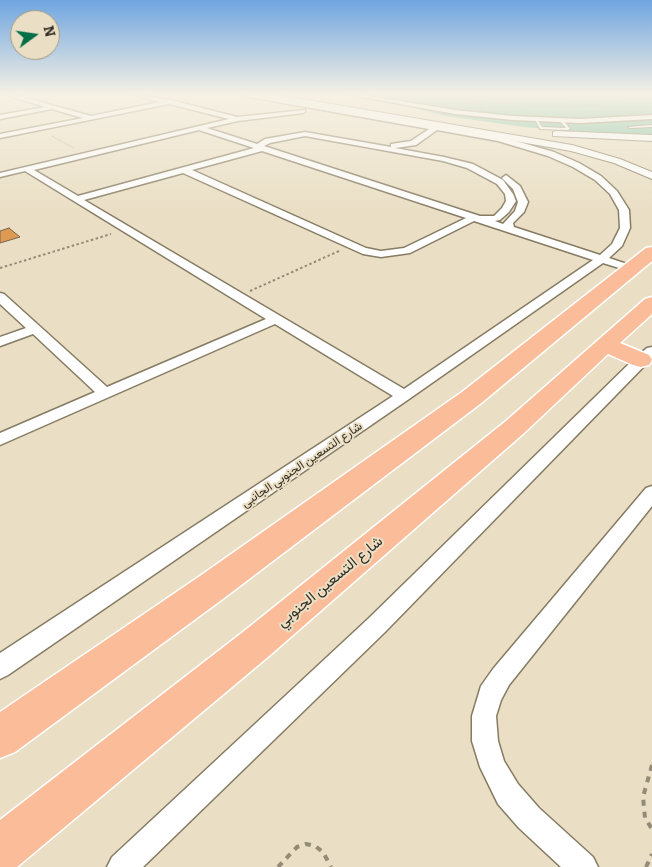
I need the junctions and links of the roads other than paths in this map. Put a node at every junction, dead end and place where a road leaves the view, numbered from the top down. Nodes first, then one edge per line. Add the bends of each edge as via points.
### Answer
1 (152, 134) edge
2 (170, 134) edge
3 (219, 134) edge
4 (278, 134) edge
5 (302, 134) edge
6 (313, 134) edge
7 (326, 134) edge
8 (426, 134) edge
9 (437, 134) edge
10 (482, 134) edge
11 (489, 134) edge
12 (575, 134) edge
13 (624, 134) edge
14 (503, 137) junction
15 (652, 138) edge
16 (239, 141) junction
17 (394, 146) junction
18 (572, 148) junction
19 (262, 149) junction
20 (423, 152) junction
21 (63, 158) junction
22 (27, 169) junction
23 (0, 170) edge
24 (184, 170) junction
25 (0, 175) edge
26 (652, 176) edge
27 (77, 199) junction
28 (473, 218) junction
29 (514, 232) junction
30 (602, 260) junction
31 (642, 260) edge
32 (0, 297) edge
33 (652, 303) edge
34 (276, 319) junction
35 (35, 329) junction
36 (0, 342) edge
37 (605, 345) junction
38 (646, 355) edge
39 (106, 394) junction
40 (404, 396) junction
41 (0, 439) edge
42 (652, 493) edge
43 (0, 667) edge
44 (0, 737) edge
45 (0, 850) edge
46 (122, 867) edge
47 (583, 867) edge

1 - 21 street
2 - 21 street
3 - 16 street
4 - 16 street
5 - 19 street via 268,141 260,145
6 - 28 street via 444,159 470,166 500,182 511,201 506,210 489,220
7 - 17 street
8 - 17 street via 413,143
9 - 20 street via 419,147
10 - 14 street, شارع التسعين الجنوبي الجانبى
11 - 14 street
12 - 18 street via 584,141
13 - 15 street
14 - 18 street
14 - 30 street, شارع التسعين الجنوبي الجانبى via 576,165 598,178 614,193 624,210 625,228 617,246
16 - 19 street
17 - 20 street
18 - 26 street via 618,161
19 - 24 street
19 - 28 street
20 - 29 street via 478,164 510,181 522,195 523,202 519,212 508,223
21 - 22 street
21 - 23 street
22 - 25 street
22 - 27 street
24 - 27 street
24 - 28 street via 372,253 406,251
27 - 34 street
28 - 29 street
29 - 30 street
30 - 31 street
30 - 40 street, شارع التسعين الجنوبي الجانبى
31 - 44 main road via 471,398
32 - 35 street
33 - 37 main road, شارع التسعين الجنوبي
34 - 39 street
34 - 40 street
35 - 36 street
35 - 39 street
37 - 38 main road
37 - 45 main road, شارع التسعين الجنوبي via 515,427 256,644
38 - 46 street via 378,625
39 - 41 street
40 - 43 street, شارع التسعين الجنوبي الجانبى
42 - 47 street via 501,677 490,695 484,716 485,741 493,767 508,794 529,818

